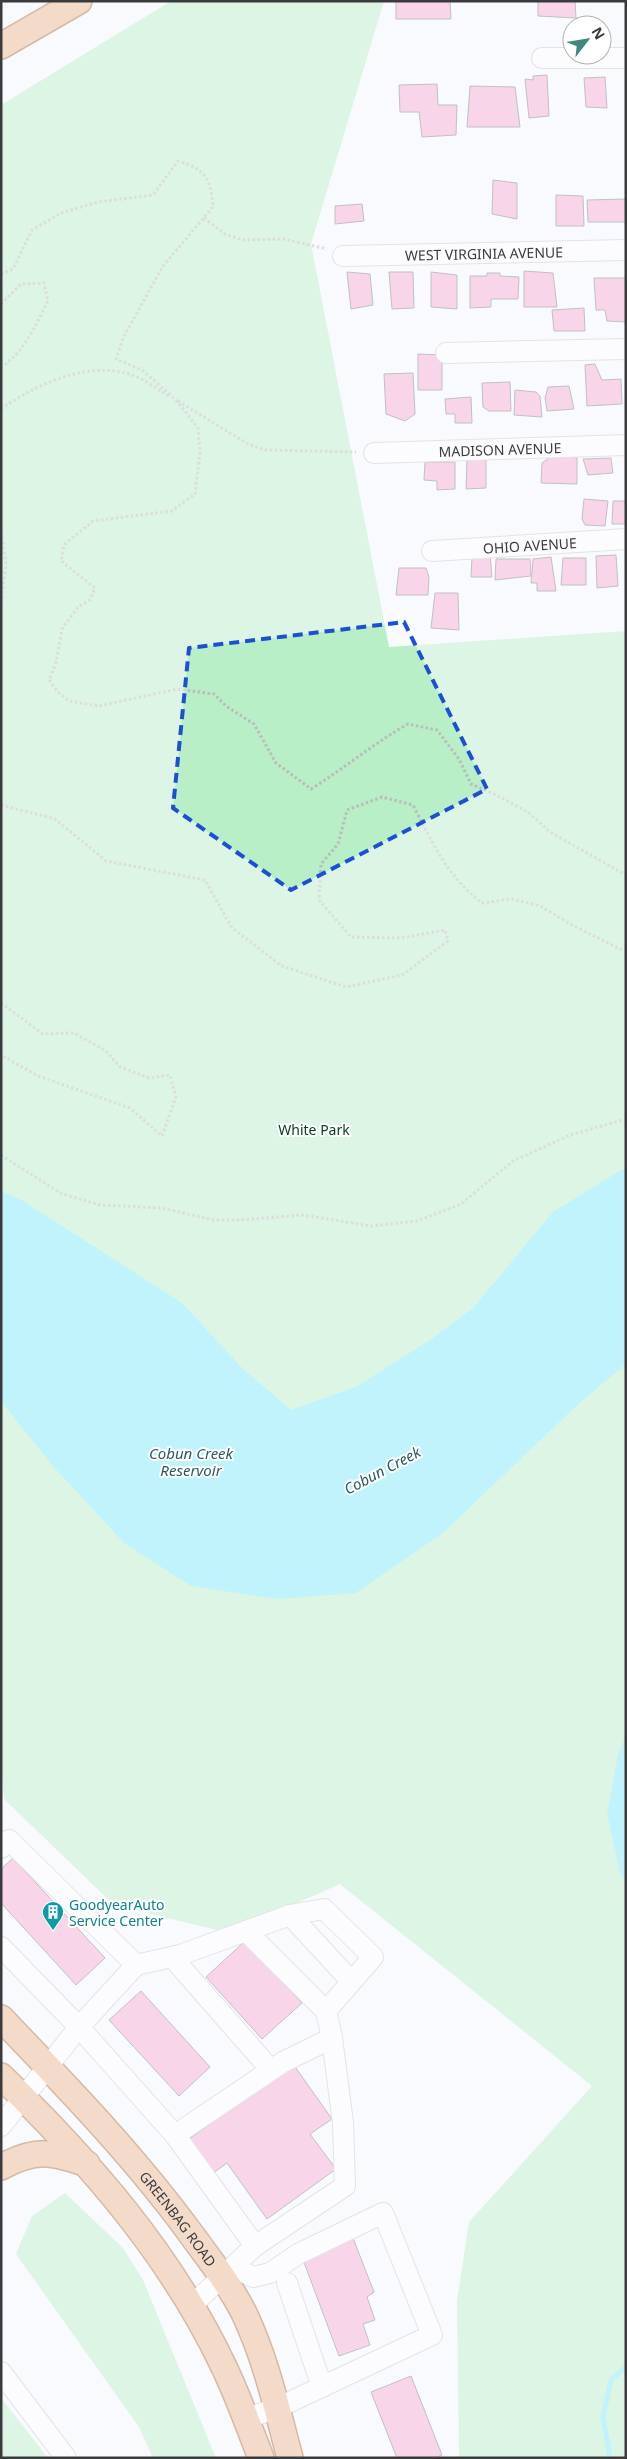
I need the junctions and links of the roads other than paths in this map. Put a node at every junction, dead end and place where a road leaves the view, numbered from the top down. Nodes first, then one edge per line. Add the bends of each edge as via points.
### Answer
1 (79, 1) edge
2 (1, 46) edge
3 (542, 58) dead end
4 (626, 58) edge
5 (626, 250) edge
6 (343, 256) road end
7 (626, 349) edge
8 (446, 353) dead end
9 (626, 445) edge
10 (374, 453) road end
11 (626, 539) edge
12 (432, 551) dead end
13 (1, 1848) edge
14 (290, 1915) junction
15 (246, 1931) junction
16 (1, 1947) edge
17 (172, 1957) junction
18 (136, 1965) junction
19 (351, 1981) junction
20 (326, 2011) junction
21 (1, 2018) edge
22 (79, 2027) junction
23 (332, 2038) junction
24 (48, 2066) junction
25 (271, 2070) junction
26 (1, 2076) edge
27 (22, 2096) junction
28 (1, 2126) edge
29 (175, 2135) junction
30 (88, 2164) junction
31 (1, 2166) edge
32 (255, 2246) junction
33 (228, 2273) junction
34 (287, 2283) dead end
35 (191, 2306) junction
36 (1, 2372) edge
37 (322, 2387) junction
38 (277, 2408) junction
39 (245, 2419) junction
40 (66, 2458) edge
41 (261, 2458) edge
42 (290, 2458) edge

1 - 2 main road
3 - 4 street
5 - 6 street, WEST VIRGINIA AVENUE
7 - 8 street
9 - 10 street, MADISON AVENUE
11 - 12 street, OHIO AVENUE
13 - 18 street via 8,1840
14 - 15 street
14 - 19 street
14 - 19 street via 324,1908 373,1957
15 - 17 street
15 - 20 street
16 - 22 street
17 - 18 street
17 - 25 street
18 - 22 street
19 - 20 street
20 - 23 street
21 - 24 main road, GREENBAG ROAD
22 - 24 street
22 - 29 street
23 - 25 street
23 - 32 street via 343,2124 345,2186
24 - 27 street
24 - 33 main road, GREENBAG ROAD via 114,2135
25 - 29 street
26 - 27 main road
27 - 28 street
27 - 30 main road
29 - 32 street
30 - 31 main road via 53,2153 38,2152
30 - 35 main road via 149,2242
32 - 33 street
33 - 35 street
33 - 37 street via 253,2277 270,2273 298,2254 383,2213 432,2335
33 - 38 main road, GREENBAG ROAD via 258,2346
34 - 37 street
35 - 39 main road via 224,2366
36 - 40 street
37 - 38 street
38 - 39 street
38 - 42 main road, GREENBAG ROAD
39 - 41 main road

